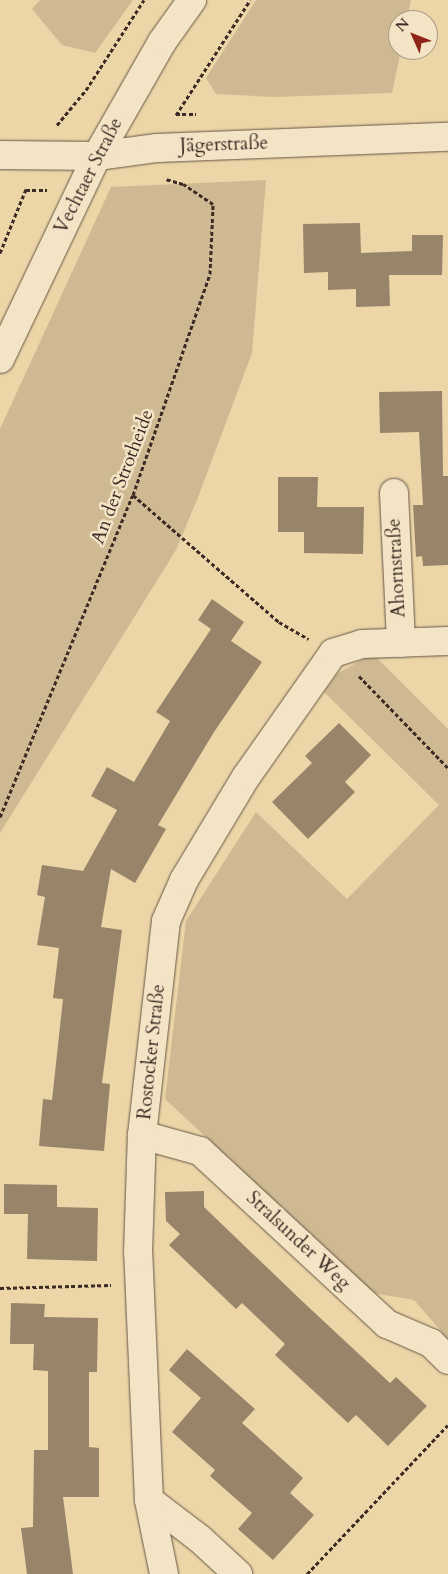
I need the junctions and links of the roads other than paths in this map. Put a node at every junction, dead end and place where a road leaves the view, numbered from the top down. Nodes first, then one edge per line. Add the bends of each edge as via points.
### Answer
1 (192, 0) edge
2 (448, 137) edge
3 (0, 155) edge
4 (97, 156) junction
5 (0, 359) edge
6 (394, 493) dead end
7 (448, 641) edge
8 (401, 643) junction
9 (333, 653) joint
10 (142, 1135) junction
11 (448, 1360) edge
12 (149, 1500) junction
13 (164, 1574) edge
14 (238, 1574) edge

1 - 4 street, Vechtaer Straße via 162,42
2 - 4 street, Jägerstraße via 157,148
3 - 4 street, Jägerstraße
4 - 5 street, Vechtaer Straße
6 - 8 street, Ahornstraße
7 - 8 street, Ahornstraße
8 - 9 street, Ahornstraße via 362,644
9 - 10 street, Rostocker Straße via 246,777 184,880 166,921
10 - 11 street, Stralsunder Weg via 200,1150 387,1324 431,1342
10 - 12 street, Rostocker Straße via 139,1284
12 - 13 street, Rostocker Straße
12 - 14 street via 200,1539

